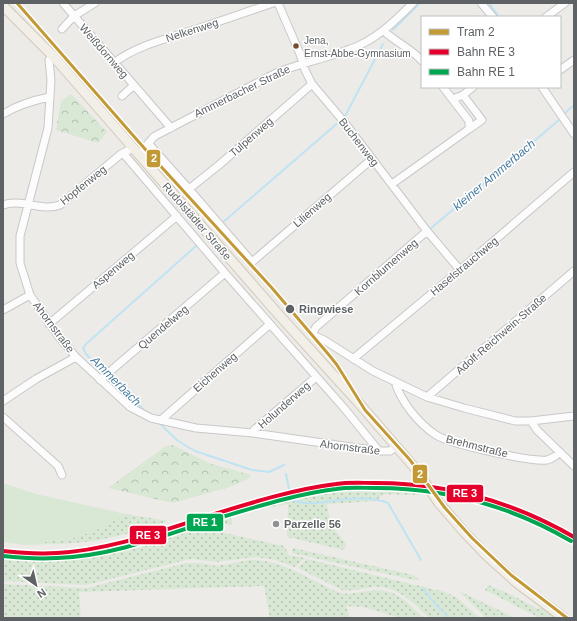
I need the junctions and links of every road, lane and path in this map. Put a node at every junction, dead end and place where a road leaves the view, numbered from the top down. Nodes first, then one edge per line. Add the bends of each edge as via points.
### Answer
1 (63, 3) edge
2 (95, 3) edge
3 (273, 3) edge
4 (278, 3) edge
5 (413, 3) edge
6 (481, 3) edge
7 (565, 3) edge
8 (3, 6) edge
9 (74, 16) junction
10 (492, 16) edge
11 (547, 16) edge
12 (62, 29) dead end
13 (384, 30) junction
14 (53, 56) junction
15 (421, 60) edge
16 (574, 60) edge
17 (115, 62) junction
18 (303, 63) junction
19 (561, 69) edge
20 (312, 84) junction
21 (134, 85) junction
22 (444, 88) edge
23 (472, 88) edge
24 (543, 88) edge
25 (462, 95) junction
26 (122, 96) dead end
27 (50, 97) junction
28 (453, 99) junction
29 (3, 114) edge
30 (171, 128) junction
31 (469, 129) junction
32 (574, 134) edge
33 (148, 143) junction
34 (136, 151) junction
35 (121, 154) junction
36 (372, 159) junction
37 (574, 172) edge
38 (392, 184) junction
39 (189, 189) junction
40 (27, 204) junction
41 (3, 205) edge
42 (176, 216) junction
43 (427, 231) junction
44 (460, 270) junction
45 (574, 271) edge
46 (225, 273) junction
47 (30, 295) junction
48 (3, 310) edge
49 (49, 324) junction
50 (270, 324) junction
51 (315, 336) junction
52 (304, 343) junction
53 (76, 357) junction
54 (352, 359) junction
55 (104, 376) junction
56 (316, 377) junction
57 (395, 382) junction
58 (428, 397) junction
59 (3, 401) edge
60 (574, 416) edge
61 (3, 417) edge
62 (157, 419) junction
63 (531, 421) junction
64 (253, 433) junction
65 (396, 447) junction
66 (379, 451) junction
67 (560, 452) junction
68 (574, 466) edge
69 (62, 475) dead end
70 (564, 618) edge

1 - 9 street, Weißdornweg
2 - 9 street
3 - 17 street, Nelkenweg via 148,44
4 - 18 street, Buchenweg
5 - 13 street, Ammerbacher Straße
6 - 10 street
7 - 11 street
8 - 14 main road, Rudolstädter Straße
9 - 12 street, Weißdornweg
9 - 17 street, Weißdornweg
13 - 15 street
13 - 18 street, Ammerbacher Straße via 350,49
14 - 27 street, Ahornstraße via 49,60
14 - 34 main road, Rudolstädter Straße
16 - 19 street
17 - 21 street, Weißdornweg
18 - 20 street, Buchenweg
18 - 30 street, Ammerbacher Straße via 276,73
20 - 36 street, Buchenweg
20 - 39 street, Tulpenweg
21 - 26 street, Weißdornweg
21 - 30 street, Weißdornweg
22 - 28 street
23 - 25 street
24 - 32 street
25 - 28 street
25 - 31 street via 482,120
27 - 29 street via 26,103
27 - 40 street, Ahornstraße via 48,128
28 - 31 street via 469,121
30 - 33 street, Ammerbacher Straße via 155,136
31 - 38 street
33 - 34 street, Ammerbacher Straße via 145,149
33 - 39 street
34 - 35 street, Hopfenweg
34 - 52 main road, Rudolstädter Straße
35 - 40 street, Hopfenweg via 60,205 52,207
35 - 42 street, Rudolstädter Straße
36 - 38 street, Buchenweg
36 - 39 street, Lilienweg via 252,262
37 - 44 street, Haselstrauchweg
38 - 43 street, Buchenweg
40 - 41 street, Hopfenweg
40 - 47 street, Ahornstraße via 20,236 20,263
42 - 46 street, Rudolstädter Straße
42 - 49 street, Aspenweg
43 - 44 street, Buchenweg
43 - 51 street, Kornblumenweg via 316,327 313,333
44 - 54 street, Haselstrauchweg
45 - 58 street, Adolf-Reichwein-Straße
46 - 50 street, Rudolstädter Straße
46 - 55 street, Quendelweg
47 - 48 street
47 - 49 street, Ahornstraße
49 - 53 street, Ahornstraße
50 - 56 street, Rudolstädter Straße
50 - 62 street, Eichenweg
51 - 52 street
51 - 54 street
52 - 65 main road, Rudolstädter Straße
53 - 55 street, Ahornstraße
53 - 59 street
54 - 57 street
55 - 62 street, Ahornstraße via 130,407
56 - 64 street, Holunderweg
56 - 66 street, Rudolstädter Straße
57 - 58 street
57 - 67 street, Brehmstraße via 398,392 408,406 436,435 492,452 530,458 548,460
58 - 63 street via 515,421
60 - 63 street
61 - 69 street via 58,466
62 - 64 street, Ahornstraße via 196,428
63 - 67 street
64 - 66 street, Ahornstraße
65 - 66 street, Ahornstraße via 390,451
65 - 70 main road, Rudolstädter Straße via 448,515 486,555 517,583
67 - 68 street

